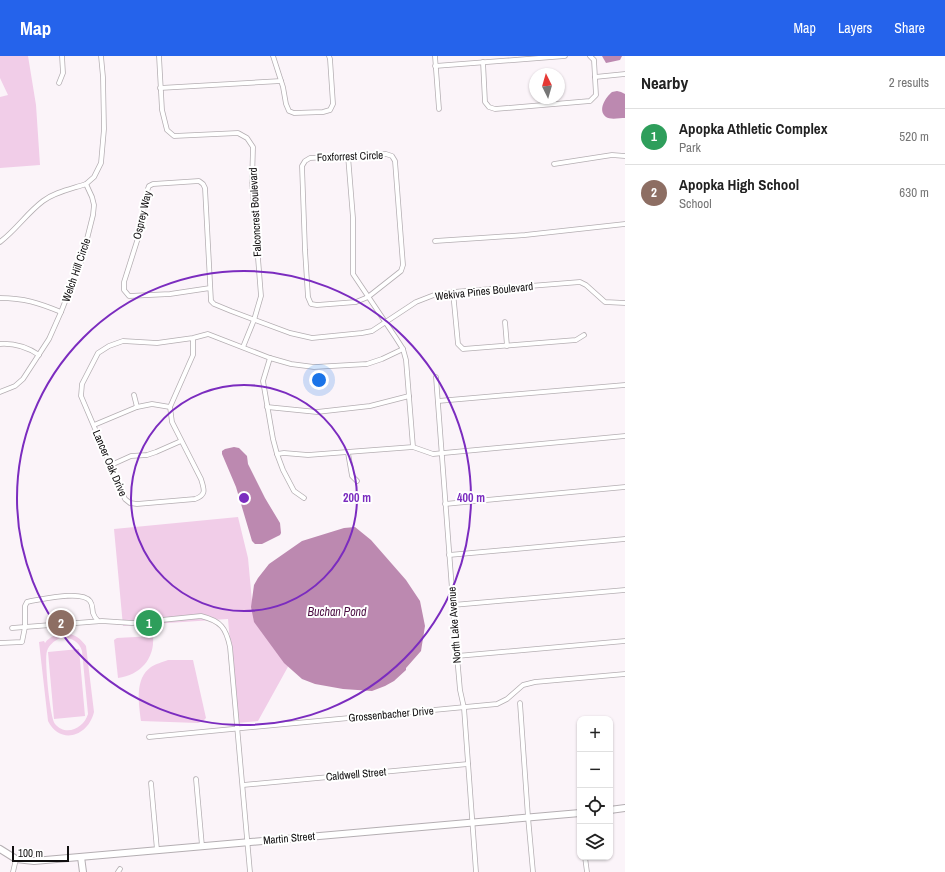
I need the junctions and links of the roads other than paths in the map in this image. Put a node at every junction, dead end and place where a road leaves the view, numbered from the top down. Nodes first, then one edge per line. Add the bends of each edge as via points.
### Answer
1 (62, 56) edge
2 (101, 56) edge
3 (159, 56) edge
4 (273, 56) edge
5 (329, 56) edge
6 (435, 56) edge
7 (565, 56) edge
8 (590, 56) edge
9 (483, 62) junction
10 (435, 66) junction
11 (625, 74) edge
12 (596, 77) junction
13 (280, 81) junction
14 (59, 82) dead end
15 (160, 88) junction
16 (439, 109) dead end
17 (348, 156) junction
18 (625, 156) edge
19 (554, 164) dead end
20 (86, 184) junction
21 (625, 224) edge
22 (435, 241) dead end
23 (0, 242) edge
24 (210, 288) junction
25 (453, 292) junction
26 (368, 297) junction
27 (0, 298) edge
28 (625, 303) edge
29 (61, 312) junction
30 (231, 312) joint
31 (254, 320) junction
32 (386, 322) junction
33 (505, 322) dead end
34 (584, 335) dead end
35 (193, 338) junction
36 (0, 344) edge
37 (507, 346) junction
38 (242, 347) junction
39 (403, 349) junction
40 (39, 355) junction
41 (270, 358) junction
42 (436, 377) dead end
43 (625, 385) edge
44 (0, 392) edge
45 (134, 395) dead end
46 (409, 396) junction
47 (438, 401) junction
48 (137, 407) junction
49 (170, 407) junction
50 (267, 407) junction
51 (94, 425) junction
52 (625, 436) edge
53 (181, 441) junction
54 (413, 447) junction
55 (442, 452) junction
56 (348, 453) junction
57 (277, 454) junction
58 (111, 465) junction
59 (356, 481) dead end
60 (625, 487) edge
61 (304, 498) dead end
62 (445, 504) junction
63 (625, 539) edge
64 (449, 555) junction
65 (625, 590) edge
66 (453, 605) junction
67 (98, 621) junction
68 (25, 627) junction
69 (12, 628) dead end
70 (625, 641) edge
71 (0, 643) edge
72 (457, 656) junction
73 (625, 674) edge
74 (520, 703) dead end
75 (464, 708) junction
76 (238, 728) junction
77 (149, 736) dead end
78 (468, 764) junction
79 (196, 780) dead end
80 (151, 783) dead end
81 (243, 785) junction
82 (625, 808) edge
83 (613, 810) edge
84 (577, 812) edge
85 (528, 817) junction
86 (472, 822) junction
87 (248, 842) junction
88 (202, 846) junction
89 (0, 849) edge
90 (156, 850) junction
91 (82, 857) junction
92 (16, 859) junction
93 (585, 860) edge
94 (13, 872) edge
95 (83, 872) edge
96 (250, 872) edge
97 (476, 872) edge
98 (533, 872) edge
99 (587, 872) edge

1 - 14 street via 63,73
2 - 20 street via 104,78 104,129 101,163 94,177
3 - 15 street, Falconcrest Boulevard
4 - 13 street
5 - 13 street via 333,104 330,110 294,113 286,104
6 - 10 street
7 - 9 street
8 - 12 street via 594,60
9 - 10 street
9 - 12 street via 485,102 495,109 590,101 596,95
10 - 16 street
11 - 12 street
13 - 15 street
15 - 31 street, Falconcrest Boulevard via 167,130 174,136 238,133 247,138 253,147 252,182 261,296
17 - 26 street via 353,274
17 - 26 street, Foxforrest Circle via 386,154 392,156 395,161 403,265 398,275
17 - 26 street, Foxforrest Circle via 310,158 304,160 302,166 308,297 311,304 317,305 356,302
18 - 19 street via 612,155
20 - 23 street via 58,192 43,201
20 - 29 street, Welch Hill Circle via 92,196 93,215 82,259
21 - 22 street via 525,235
24 - 24 street, Osprey Way via 203,184 199,182 149,186 124,290 129,296 170,294
24 - 30 street, Osprey Way via 211,301
25 - 28 street, Wekiva Pines Boulevard via 580,282 606,302
25 - 32 street, Wekiva Pines Boulevard via 434,295 416,302
25 - 37 street via 458,344 461,348
26 - 32 street
27 - 29 street via 36,302
29 - 40 street, Welch Hill Circle
30 - 31 street, Wekiva Pines Boulevard
31 - 32 street, Wekiva Pines Boulevard via 312,338 372,331
31 - 38 street, Falconcrest Boulevard
32 - 39 street
33 - 37 street
34 - 37 street via 576,340
35 - 38 street, Lancer Oak Drive via 208,334
35 - 49 street via 193,355
35 - 51 street, Lancer Oak Drive via 157,343 123,341 98,353 82,384 81,396
36 - 40 street via 28,348
38 - 41 street, Lancer Oak Drive
39 - 41 street, Lancer Oak Drive via 367,364 314,367
39 - 46 street
40 - 44 street, Welch Hill Circle via 23,379 15,386
41 - 50 street via 263,381
42 - 47 street, North Lake Avenue
43 - 47 street
45 - 48 street
46 - 50 street via 370,406 317,412
46 - 54 street
47 - 55 street, North Lake Avenue
48 - 49 street via 152,404
48 - 51 street
49 - 53 street, Lancer Oak Drive via 172,422
50 - 57 street
51 - 58 street, Lancer Oak Drive
52 - 55 street
53 - 58 street via 156,452 131,456
53 - 58 street, Lancer Oak Drive via 204,487 204,494 201,497 144,504 130,503 125,499
54 - 55 street via 433,454
54 - 56 street
55 - 62 street, North Lake Avenue
56 - 57 street
56 - 59 street via 352,476
57 - 61 street via 294,490
60 - 62 street
62 - 64 street, North Lake Avenue
63 - 64 street
64 - 66 street, North Lake Avenue
65 - 66 street
66 - 72 street, North Lake Avenue
67 - 68 street
67 - 68 street via 88,598 71,595 27,602
67 - 76 street via 132,623 201,616 220,624 227,633 230,647
68 - 69 street
68 - 71 street via 22,642
70 - 72 street
72 - 75 street, North Lake Avenue
73 - 75 street, Grossenbacher Drive via 535,682 523,685 497,704
74 - 85 street
75 - 76 street, Grossenbacher Drive
75 - 78 street, North Lake Avenue
76 - 77 street, Grossenbacher Drive
76 - 81 street
78 - 81 street, Caldwell Street
78 - 86 street, North Lake Avenue
79 - 88 street
80 - 90 street
81 - 87 street
82 - 83 street
84 - 85 street, Martin Street
85 - 86 street, Martin Street
85 - 98 street
86 - 87 street, Martin Street
86 - 97 street, North Lake Avenue
87 - 88 street, Martin Street
87 - 96 street
88 - 90 street, Martin Street
89 - 92 street, Martin Street
90 - 91 street, Martin Street
91 - 92 street, Martin Street via 34,861
91 - 95 street
92 - 94 street
93 - 99 street

